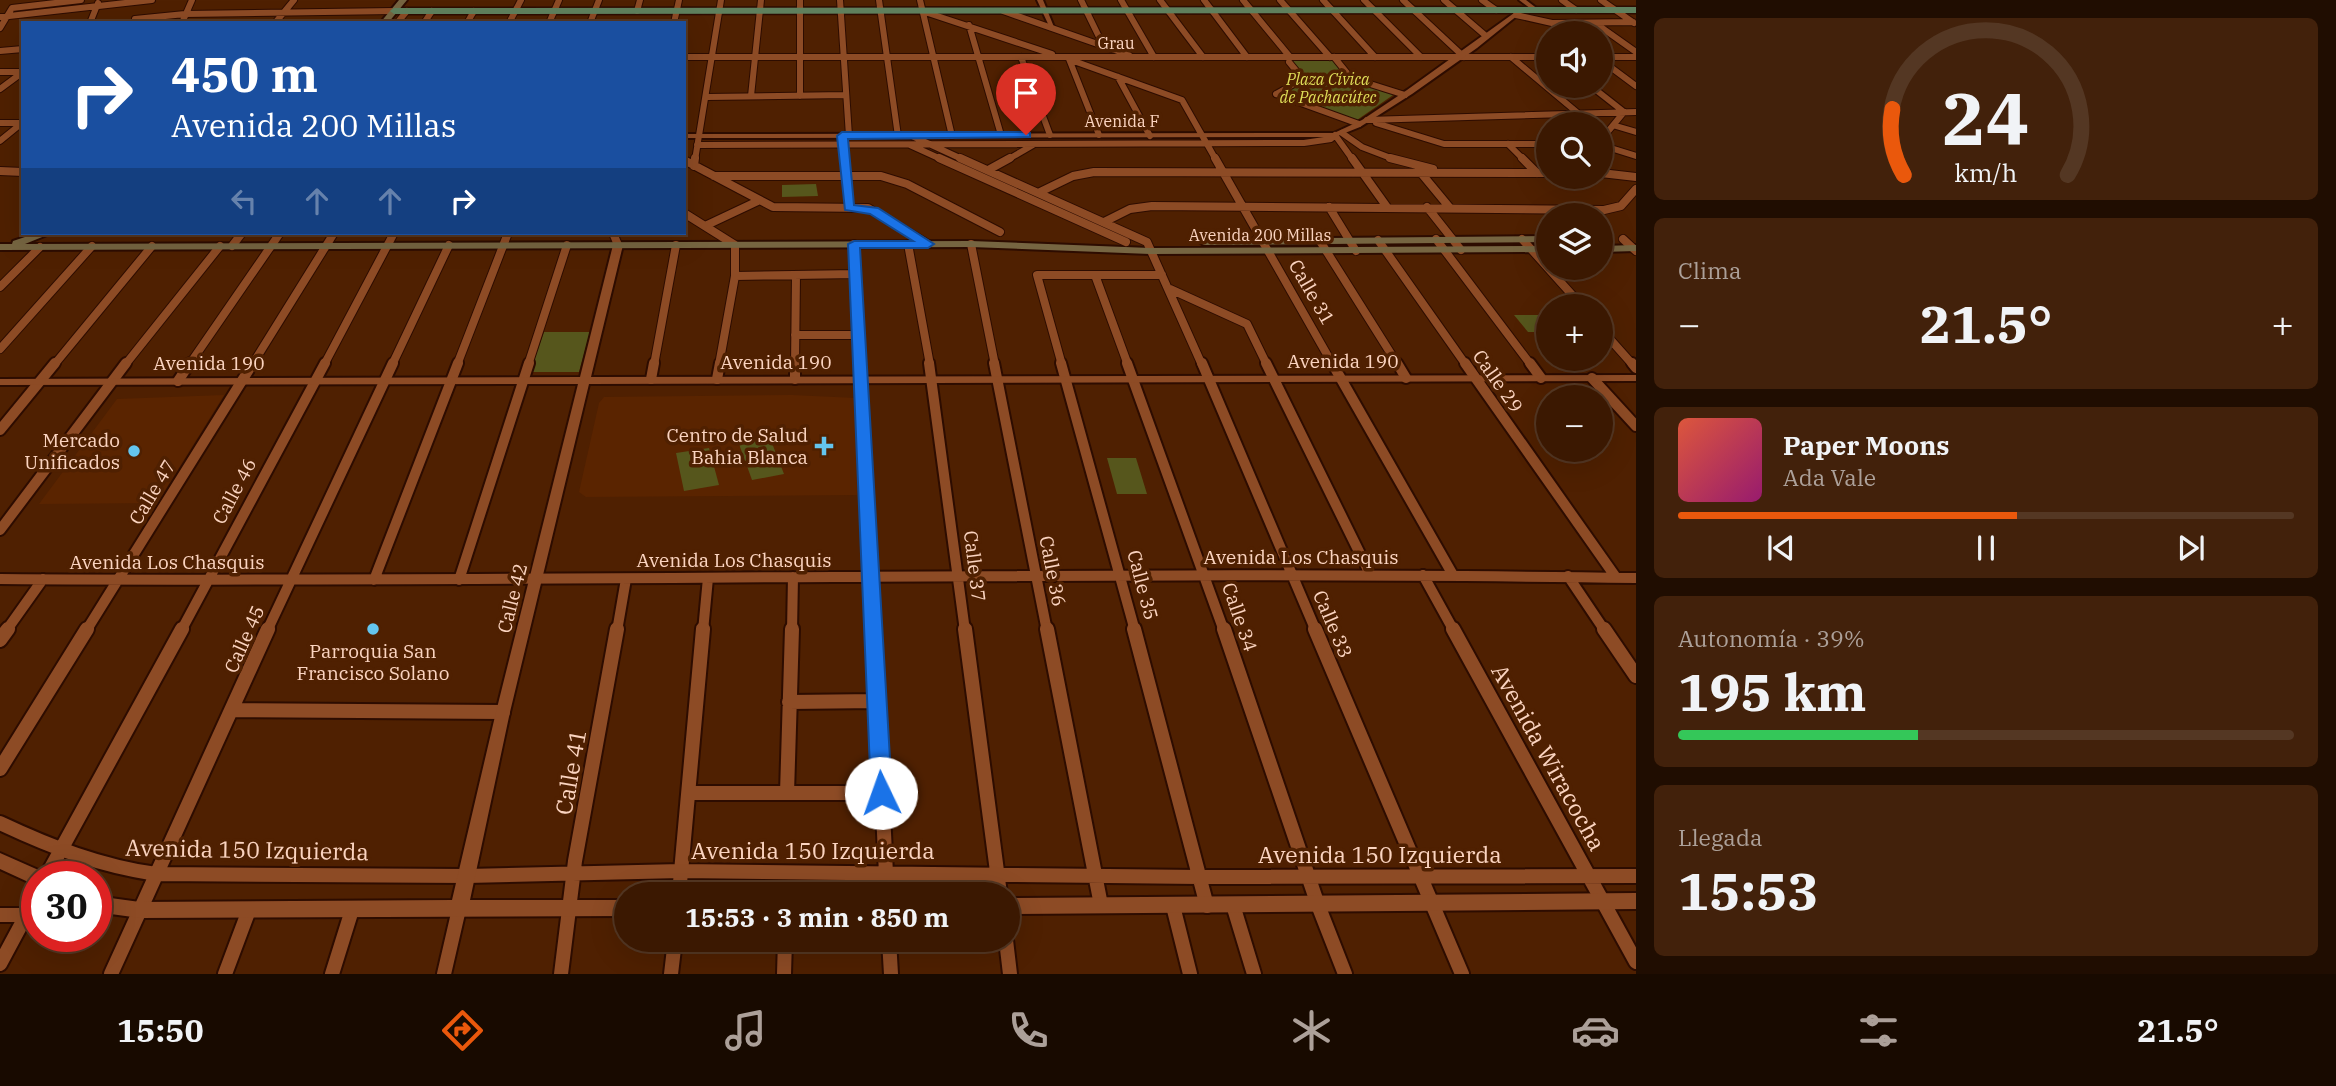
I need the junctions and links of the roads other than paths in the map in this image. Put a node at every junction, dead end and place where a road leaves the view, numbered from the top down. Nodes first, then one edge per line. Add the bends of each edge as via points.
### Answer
1 (23, 0) edge
2 (81, 0) edge
3 (152, 0) edge
4 (192, 0) edge
5 (294, 0) edge
6 (403, 0) edge
7 (414, 0) edge
8 (521, 0) edge
9 (559, 0) edge
10 (598, 0) edge
11 (640, 0) edge
12 (679, 0) edge
13 (721, 0) edge
14 (761, 0) edge
15 (800, 0) edge
16 (841, 0) edge
17 (879, 0) edge
18 (920, 0) edge
19 (1040, 0) edge
20 (1081, 0) edge
21 (1121, 0) edge
22 (1160, 0) edge
23 (1204, 0) edge
24 (1243, 0) edge
25 (1280, 0) edge
26 (1323, 0) edge
27 (1364, 0) edge
28 (1403, 0) edge
29 (1444, 0) edge
30 (1482, 0) edge
31 (1522, 0) edge
32 (1562, 0) edge
33 (1601, 0) edge
34 (58, 1) edge
35 (138, 2) edge
36 (98, 3) edge
37 (17, 8) junction
38 (637, 10) junction
39 (677, 10) junction
40 (720, 10) junction
41 (841, 10) junction
42 (880, 10) junction
43 (922, 10) junction
44 (1003, 10) junction
45 (1045, 10) junction
46 (1086, 10) junction
47 (1127, 10) junction
48 (1166, 10) junction
49 (1212, 10) junction
50 (1251, 10) junction
51 (1289, 10) junction
52 (1333, 10) junction
53 (1375, 10) junction
54 (1415, 10) junction
55 (1456, 10) junction
56 (1496, 10) junction
57 (1536, 10) junction
58 (1576, 10) junction
59 (1616, 10) junction
60 (1636, 10) edge
61 (394, 11) junction
62 (407, 11) junction
63 (432, 11) junction
64 (474, 11) junction
65 (515, 11) junction
66 (554, 11) junction
67 (594, 11) junction
68 (760, 11) junction
69 (799, 11) junction
70 (49, 12) junction
71 (284, 12) junction
72 (1518, 12) junction
73 (185, 14) junction
74 (3, 17) edge
75 (45, 21) edge
76 (91, 21) edge
77 (134, 21) edge
78 (183, 21) edge
79 (277, 21) edge
80 (386, 21) edge
81 (399, 21) edge
82 (425, 21) edge
83 (468, 21) edge
84 (510, 21) edge
85 (550, 21) edge
86 (591, 21) edge
87 (674, 21) edge
88 (1546, 21) edge
89 (1613, 23) edge
90 (1634, 23) edge
91 (969, 25) junction
92 (1052, 26) junction
93 (0, 28) edge
94 (1486, 36) junction
95 (1613, 37) edge
96 (1102, 44) junction
97 (21, 49) edge
98 (0, 51) edge
99 (1636, 54) edge
100 (686, 57) edge
101 (711, 57) junction
102 (755, 57) junction
103 (800, 57) junction
104 (887, 57) junction
105 (934, 57) junction
106 (979, 57) junction
107 (1021, 57) junction
108 (1135, 57) junction
109 (1154, 57) junction
110 (1203, 57) junction
111 (1247, 57) junction
112 (1332, 57) junction
113 (1375, 57) junction
114 (1421, 57) junction
115 (1464, 57) junction
116 (1511, 57) junction
117 (1536, 57) edge
118 (1613, 57) edge
119 (844, 58) junction
120 (1066, 58) junction
121 (1289, 60) junction
122 (1613, 68) edge
123 (0, 72) edge
124 (21, 72) edge
125 (21, 73) edge
126 (1118, 77) junction
127 (1636, 86) edge
128 (0, 89) edge
129 (845, 95) junction
130 (1405, 95) junction
131 (751, 96) junction
132 (800, 96) junction
133 (707, 97) junction
134 (1606, 98) edge
135 (1576, 112) edge
136 (1613, 112) edge
137 (1624, 112) junction
138 (1636, 112) edge
139 (1536, 116) edge
140 (21, 117) edge
141 (21, 122) edge
142 (1363, 122) junction
143 (0, 123) edge
144 (13, 123) junction
145 (21, 123) edge
146 (1616, 126) junction
147 (1613, 129) edge
148 (1636, 132) edge
149 (1339, 134) junction
150 (699, 135) junction
151 (1002, 135) junction
152 (1051, 135) junction
153 (1099, 135) junction
154 (686, 136) edge
155 (898, 136) junction
156 (951, 136) junction
157 (1150, 136) junction
158 (845, 138) junction
159 (1205, 139) junction
160 (910, 140) junction
161 (0, 141) edge
162 (930, 144) junction
163 (1036, 144) junction
164 (1508, 144) junction
165 (1536, 144) edge
166 (697, 145) junction
167 (1613, 147) edge
168 (1636, 156) edge
169 (686, 161) edge
170 (694, 166) junction
171 (990, 169) junction
172 (0, 171) edge
173 (18, 172) edge
174 (1226, 172) junction
175 (1536, 172) edge
176 (1360, 173) junction
177 (1422, 173) junction
178 (1448, 173) junction
179 (1536, 173) edge
180 (845, 174) junction
181 (1613, 174) edge
182 (714, 176) junction
183 (1636, 177) edge
184 (1636, 189) edge
185 (1041, 192) junction
186 (758, 201) junction
187 (849, 207) junction
188 (1243, 207) junction
189 (1329, 207) junction
190 (1387, 207) junction
191 (1427, 207) junction
192 (1450, 208) junction
193 (686, 214) edge
194 (1104, 222) junction
195 (707, 225) junction
196 (1000, 232) dead end
197 (41, 235) edge
198 (240, 235) edge
199 (279, 235) edge
200 (333, 235) edge
201 (393, 235) edge
202 (507, 235) edge
203 (614, 235) edge
204 (1436, 239) junction
205 (1452, 239) junction
206 (1522, 239) junction
207 (1536, 239) edge
208 (1613, 239) edge
209 (1350, 240) junction
210 (1378, 240) junction
211 (1126, 242) junction
212 (854, 244) junction
213 (908, 244) junction
214 (928, 244) junction
215 (971, 244) junction
216 (449, 245) junction
217 (504, 245) junction
218 (567, 245) junction
219 (618, 245) junction
220 (676, 245) junction
221 (734, 245) junction
222 (92, 246) junction
223 (152, 246) junction
224 (220, 246) junction
225 (232, 246) junction
226 (271, 246) junction
227 (326, 246) junction
228 (387, 246) junction
229 (1148, 246) junction
230 (1266, 246) junction
231 (1324, 246) junction
232 (2, 247) edge
233 (40, 247) junction
234 (1635, 247) edge
235 (1613, 248) edge
236 (1531, 249) junction
237 (1536, 249) edge
238 (1443, 250) junction
239 (1461, 250) junction
240 (1356, 251) junction
241 (1386, 251) junction
242 (856, 274) junction
243 (796, 275) junction
244 (1095, 275) junction
245 (1162, 275) junction
246 (735, 276) junction
247 (0, 287) edge
248 (1170, 289) junction
249 (1570, 294) edge
250 (795, 335) junction
251 (859, 335) junction
252 (1613, 342) edge
253 (0, 349) edge
254 (1636, 368) edge
255 (1341, 378) junction
256 (1406, 378) junction
257 (1474, 378) junction
258 (1541, 378) junction
259 (1592, 378) junction
260 (1636, 378) edge
261 (586, 379) junction
262 (651, 379) junction
263 (717, 379) junction
264 (795, 379) junction
265 (861, 379) junction
266 (932, 379) junction
267 (999, 379) junction
268 (1067, 379) junction
269 (1135, 379) junction
270 (1208, 379) junction
271 (1272, 379) junction
272 (384, 380) junction
273 (452, 380) junction
274 (524, 380) junction
275 (111, 381) junction
276 (178, 381) junction
277 (240, 381) junction
278 (314, 381) junction
279 (0, 382) edge
280 (40, 382) junction
281 (1636, 426) edge
282 (0, 430) edge
283 (0, 530) edge
284 (1291, 573) junction
285 (1205, 574) junction
286 (1370, 574) junction
287 (1036, 575) junction
288 (1120, 575) junction
289 (1423, 575) junction
290 (1453, 575) junction
291 (956, 576) junction
292 (1568, 576) junction
293 (1615, 576) junction
294 (793, 577) junction
295 (871, 577) junction
296 (210, 578) junction
297 (708, 578) junction
298 (1636, 578) edge
299 (0, 579) edge
300 (43, 579) junction
301 (120, 579) junction
302 (536, 579) junction
303 (625, 579) junction
304 (374, 580) junction
305 (459, 580) junction
306 (290, 581) junction
307 (0, 640) edge
308 (1636, 676) edge
309 (877, 701) junction
310 (789, 702) junction
311 (231, 710) junction
312 (503, 712) junction
313 (0, 769) edge
314 (689, 793) junction
315 (787, 793) junction
316 (881, 793) junction
317 (0, 823) edge
318 (60, 852) junction
319 (0, 861) edge
320 (55, 861) edge
321 (21, 871) edge
322 (681, 871) junction
323 (997, 873) junction
324 (156, 874) junction
325 (574, 874) junction
326 (886, 874) junction
327 (1095, 874) junction
328 (1307, 875) junction
329 (467, 876) junction
330 (1589, 876) junction
331 (1636, 876) edge
332 (1199, 877) junction
333 (1421, 877) junction
334 (680, 882) edge
335 (886, 882) edge
336 (998, 882) edge
337 (1603, 901) junction
338 (1636, 901) edge
339 (1101, 905) junction
340 (1233, 905) junction
341 (1318, 905) junction
342 (1432, 905) junction
343 (112, 906) edge
344 (1020, 906) edge
345 (1173, 906) junction
346 (1207, 906) junction
347 (614, 908) edge
348 (459, 909) junction
349 (571, 909) junction
350 (140, 910) junction
351 (249, 910) junction
352 (352, 910) junction
353 (0, 915) edge
354 (21, 915) edge
355 (21, 926) edge
356 (673, 952) edge
357 (785, 952) edge
358 (890, 952) edge
359 (1007, 952) edge
360 (1636, 962) edge
361 (0, 964) edge
362 (111, 974) edge
363 (225, 974) edge
364 (332, 974) edge
365 (444, 974) edge
366 (561, 974) edge
367 (671, 974) edge
368 (784, 974) edge
369 (891, 974) edge
370 (1010, 974) edge
371 (1190, 974) edge
372 (1254, 974) edge
373 (1345, 974) edge
374 (1462, 974) edge

1 - 37 street
2 - 34 street
3 - 35 street
4 - 73 street
5 - 71 street
6 - 61 main road
7 - 62 main road
8 - 65 street
9 - 66 street
10 - 67 street
11 - 38 street
12 - 39 street
13 - 40 street
14 - 68 street
15 - 69 street
16 - 41 street
17 - 42 street
18 - 43 street
19 - 45 street
20 - 46 street
21 - 47 street
22 - 48 street
23 - 49 street
24 - 50 street
25 - 51 street
26 - 52 street
27 - 53 street
28 - 54 street
29 - 55 street
30 - 56 street
31 - 57 street
32 - 58 street
33 - 59 street
34 - 37 street
35 - 36 street
35 - 77 street
36 - 70 street
36 - 76 street
37 - 74 street
38 - 39 main road
38 - 67 main road
39 - 40 main road
39 - 87 street
40 - 68 main road
40 - 101 street
41 - 42 main road
41 - 69 main road
41 - 119 street
42 - 43 main road
42 - 104 street
43 - 44 main road
43 - 91 street
43 - 105 street
44 - 45 main road
44 - 92 street
45 - 46 main road
45 - 92 street
46 - 47 main road
46 - 96 street
47 - 48 main road
47 - 109 street
48 - 49 main road
48 - 110 street
49 - 50 main road
49 - 111 street
50 - 51 main road
50 - 121 street
51 - 52 main road
51 - 112 street
52 - 53 main road
52 - 113 street
53 - 54 main road
53 - 114 street
54 - 55 main road
54 - 115 street
55 - 56 main road
55 - 94 street
56 - 72 main road
57 - 58 main road
57 - 72 main road
58 - 59 main road
59 - 60 main road
59 - 90 street
61 - 62 main road
61 - 71 street
61 - 80 main road
62 - 63 main road
62 - 81 street
63 - 64 main road
63 - 82 street
64 - 65 main road
64 - 83 street
65 - 66 main road
65 - 84 street
66 - 67 main road
66 - 85 street
67 - 86 street
68 - 69 main road
68 - 102 street
69 - 103 street
70 - 74 street
70 - 75 street
71 - 73 street
71 - 79 street
72 - 88 street
72 - 94 street, Avenida F
73 - 77 street
73 - 78 street
74 - 93 street
89 - 90 street
91 - 106 street
91 - 120 street
92 - 96 street
94 - 115 street, Avenida F
95 - 99 street
96 - 108 street
97 - 98 street
99 - 118 street
100 - 101 street, Grau
101 - 102 street, Grau
101 - 133 street
102 - 103 street, Grau
102 - 131 street
103 - 119 street, Grau
103 - 132 street
104 - 105 street, Grau
104 - 119 street, Grau
104 - 155 street
105 - 106 street, Grau
105 - 156 street
106 - 107 street, Grau
106 - 151 street
107 - 120 street, Grau
107 - 152 street
108 - 109 street, Grau
108 - 120 street, Grau
109 - 110 street, Grau
110 - 111 street, Grau
111 - 121 street, Grau
112 - 113 street, Grau
112 - 121 street, Grau
112 - 130 street via 1351,78
113 - 114 street, Grau
114 - 115 street, Grau
115 - 116 street, Grau
115 - 130 street, Avenida F
116 - 117 street, Grau
116 - 135 street
119 - 129 street
120 - 126 street
120 - 153 street
121 - 142 street via 1303,79 1276,96
122 - 127 street
123 - 124 street
125 - 128 street
126 - 157 street
126 - 159 street, Calle 31 via 1182,100
129 - 132 street
129 - 158 street
130 - 142 street, Avenida F
131 - 132 street
131 - 133 street
133 - 150 street
134 - 137 street
136 - 137 street
137 - 138 street
137 - 146 street
139 - 142 street
140 - 144 street
141 - 144 street
142 - 149 street, Avenida F
142 - 164 street via 1439,143
143 - 144 street
145 - 161 street
146 - 147 street
146 - 148 street
149 - 159 street, Avenida F
149 - 176 street
149 - 178 street via 1378,153
150 - 154 street, Avenida F
150 - 158 street, Avenida F
150 - 166 street
151 - 152 street, Avenida F
151 - 156 street, Avenida F
152 - 153 street, Avenida F
153 - 157 street, Avenida F
155 - 158 street, Avenida F
155 - 160 street, Avenida F
156 - 160 street, Avenida F
157 - 159 street, Avenida F
158 - 160 street
158 - 166 street
158 - 180 street
159 - 163 street
159 - 174 street, Calle 31
160 - 162 street
160 - 211 street
162 - 163 street
162 - 171 street
163 - 171 street
164 - 165 street
164 - 175 street
166 - 170 street
167 - 168 street
169 - 170 street
170 - 182 street
171 - 185 street
172 - 173 street
174 - 176 street
174 - 185 street via 1094,172 1073,176
174 - 188 street, Calle 31
176 - 177 street
176 - 190 street
177 - 178 street
177 - 192 street
178 - 179 street
180 - 182 street
180 - 187 street
180 - 196 street via 897,180
181 - 183 street
182 - 186 street
184 - 192 street via 1621,206 1604,210
185 - 194 street
186 - 187 street via 782,208
186 - 195 street
187 - 214 street via 874,211
188 - 189 street
188 - 194 street via 1139,207
188 - 230 street, Calle 31
189 - 190 street
189 - 209 street
190 - 191 street
191 - 192 street
191 - 205 street
193 - 195 street
194 - 229 street
195 - 221 street
197 - 232 main road
198 - 225 street
199 - 226 street
200 - 227 street, Calle 47
201 - 228 street, Calle 46
202 - 217 street
203 - 219 street
204 - 205 main road, Avenida 200 Millas
204 - 210 main road, Avenida 200 Millas
204 - 238 street
205 - 206 main road, Avenida 200 Millas
205 - 239 street
206 - 207 main road, Avenida 200 Millas
206 - 236 street
208 - 234 main road
209 - 210 main road, Avenida 200 Millas
209 - 231 main road, Avenida 200 Millas
209 - 240 street
210 - 241 street, Calle 29
211 - 215 main road, Avenida 200 Millas
211 - 229 main road, Avenida 200 Millas
212 - 213 main road, Avenida 200 Millas
212 - 221 main road, Avenida 200 Millas
212 - 242 street
213 - 214 main road, Avenida 200 Millas
213 - 266 street, Calle 37
214 - 215 main road, Avenida 200 Millas
215 - 229 main road, Avenida 200 Millas
215 - 267 street, Calle 36
216 - 217 main road, Avenida 200 Millas
216 - 228 main road, Avenida 200 Millas
216 - 272 street, Calle 45
217 - 218 main road, Avenida 200 Millas
217 - 273 street
218 - 219 main road, Avenida 200 Millas
218 - 274 street
219 - 220 main road, Avenida 200 Millas
219 - 261 street, Calle 42
220 - 221 main road, Avenida 200 Millas
220 - 262 street
221 - 246 street
222 - 223 main road, Avenida 200 Millas
222 - 233 main road, Avenida 200 Millas
222 - 253 street
223 - 224 main road, Avenida 200 Millas
223 - 280 street
224 - 225 main road, Avenida 200 Millas
224 - 275 street
225 - 226 main road, Avenida 200 Millas
226 - 227 main road, Avenida 200 Millas
226 - 276 street
227 - 228 main road, Avenida 200 Millas
227 - 277 street, Calle 47
228 - 278 street, Calle 46
229 - 230 main road, Avenida 200 Millas
229 - 245 street, Calle 33
230 - 231 main road, Avenida 200 Millas
230 - 255 street, Calle 31
231 - 240 main road, Avenida 200 Millas
231 - 256 street
232 - 233 main road, Avenida 200 Millas
233 - 247 street
234 - 235 main road
236 - 237 main road, Avenida 200 Millas
236 - 239 main road, Avenida 200 Millas
236 - 249 street
238 - 239 main road, Avenida 200 Millas
238 - 241 main road, Avenida 200 Millas
238 - 258 street
240 - 241 main road, Avenida 200 Millas
241 - 257 street, Calle 29
242 - 243 street
242 - 251 street
243 - 246 street
243 - 250 street
244 - 245 street
244 - 268 street, Calle 35 via 1037,275
244 - 269 street, Calle 34
245 - 248 street, Calle 33
246 - 263 street
248 - 270 street, Calle 33
248 - 271 street via 1244,321
250 - 251 street
250 - 264 street
251 - 265 street
252 - 254 street
255 - 256 street, Avenida 190
255 - 271 street, Avenida 190
255 - 290 street, Calle 31
256 - 257 street, Avenida 190
257 - 258 street, Avenida 190
257 - 293 street, Calle 29
258 - 259 street, Avenida 190
259 - 260 street, Avenida 190
259 - 281 street
261 - 262 street, Avenida 190
261 - 274 street, Avenida 190
261 - 302 street, Calle 42
262 - 263 street, Avenida 190
263 - 264 street, Avenida 190
264 - 265 street, Avenida 190
265 - 266 street, Avenida 190
265 - 295 street
266 - 267 street, Avenida 190
266 - 291 street, Calle 37
267 - 268 street, Avenida 190
267 - 287 street, Calle 36
268 - 269 street, Avenida 190
268 - 288 street, Calle 35
269 - 270 street, Avenida 190
269 - 285 street, Calle 34
270 - 271 street, Avenida 190
270 - 284 street, Calle 33
271 - 286 street
272 - 273 street, Avenida 190
272 - 278 street, Avenida 190
272 - 306 street, Calle 45
273 - 274 street, Avenida 190
273 - 304 street
274 - 305 street
275 - 276 street, Avenida 190
275 - 280 street, Avenida 190
275 - 283 street
276 - 277 street, Avenida 190
277 - 278 street, Avenida 190
277 - 301 street, Calle 47
278 - 296 street, Calle 46
279 - 280 street, Avenida 190
280 - 282 street
284 - 285 street, Avenida Los Chasquis
284 - 286 street, Avenida Los Chasquis
284 - 333 street, Calle 33
285 - 288 street, Avenida Los Chasquis
285 - 328 street, Calle 34
286 - 289 street, Avenida Los Chasquis
287 - 288 street, Avenida Los Chasquis
287 - 291 street, Avenida Los Chasquis
287 - 327 street, Calle 36
288 - 332 street, Calle 35
289 - 290 street, Avenida Los Chasquis
289 - 330 street, Avenida Wiracocha
290 - 292 street, Avenida Los Chasquis
291 - 295 street, Avenida Los Chasquis
291 - 323 street, Calle 37
292 - 293 street, Avenida Los Chasquis
292 - 308 street
293 - 298 street, Avenida Los Chasquis
294 - 295 street, Avenida Los Chasquis
294 - 297 street, Avenida Los Chasquis
294 - 310 street
295 - 309 street
296 - 301 street, Avenida Los Chasquis
296 - 306 street, Avenida Los Chasquis
296 - 318 street, Calle 46
297 - 303 street, Avenida Los Chasquis
297 - 314 street
299 - 300 street, Avenida Los Chasquis
300 - 301 street, Avenida Los Chasquis
300 - 307 street
301 - 313 street, Calle 47
302 - 303 street, Avenida Los Chasquis
302 - 305 street, Avenida Los Chasquis
302 - 312 street, Calle 42
303 - 325 street, Calle 41
304 - 305 street, Avenida Los Chasquis
304 - 306 street, Avenida Los Chasquis
306 - 311 street, Calle 45
309 - 310 street
309 - 316 street
310 - 315 street
311 - 312 street
311 - 324 street, Calle 45
312 - 329 street, Calle 42
314 - 315 street
314 - 322 street
315 - 316 street
316 - 326 street
317 - 318 street, Avenida 150 Izquierda
318 - 320 street, Calle 46
318 - 324 street, Avenida 150 Izquierda via 117,870
319 - 321 street
322 - 325 street, Avenida 150 Izquierda
322 - 326 street, Avenida 150 Izquierda
322 - 334 street
323 - 326 street, Avenida 150 Izquierda
323 - 327 street, Avenida 150 Izquierda
323 - 336 street, Calle 37
324 - 329 street, Avenida 150 Izquierda
324 - 350 street, Calle 45
325 - 329 street, Avenida 150 Izquierda
325 - 349 street, Calle 41
326 - 335 street
327 - 332 street, Avenida 150 Izquierda
327 - 339 street, Calle 36
328 - 332 street, Avenida 150 Izquierda
328 - 333 street, Avenida 150 Izquierda
328 - 341 street, Calle 34
329 - 348 street, Calle 42
330 - 331 street, Avenida 150 Izquierda
330 - 333 street, Avenida 150 Izquierda
330 - 337 street, Avenida Wiracocha
332 - 346 street, Calle 35
333 - 342 street, Calle 33
337 - 338 street
337 - 342 street
337 - 360 street, Avenida Wiracocha
339 - 344 street
339 - 345 street
340 - 341 street
340 - 346 street
340 - 372 street
341 - 342 street
341 - 373 street, Calle 34
342 - 374 street, Calle 33
343 - 350 street
345 - 346 street
345 - 371 street
347 - 349 street
348 - 349 street
348 - 352 street
348 - 365 street, Calle 42
349 - 366 street, Calle 41
350 - 351 street
350 - 362 street, Calle 45
351 - 352 street
351 - 363 street
352 - 364 street
353 - 354 street
355 - 361 street
356 - 367 street
357 - 368 street
358 - 369 street
359 - 370 street

